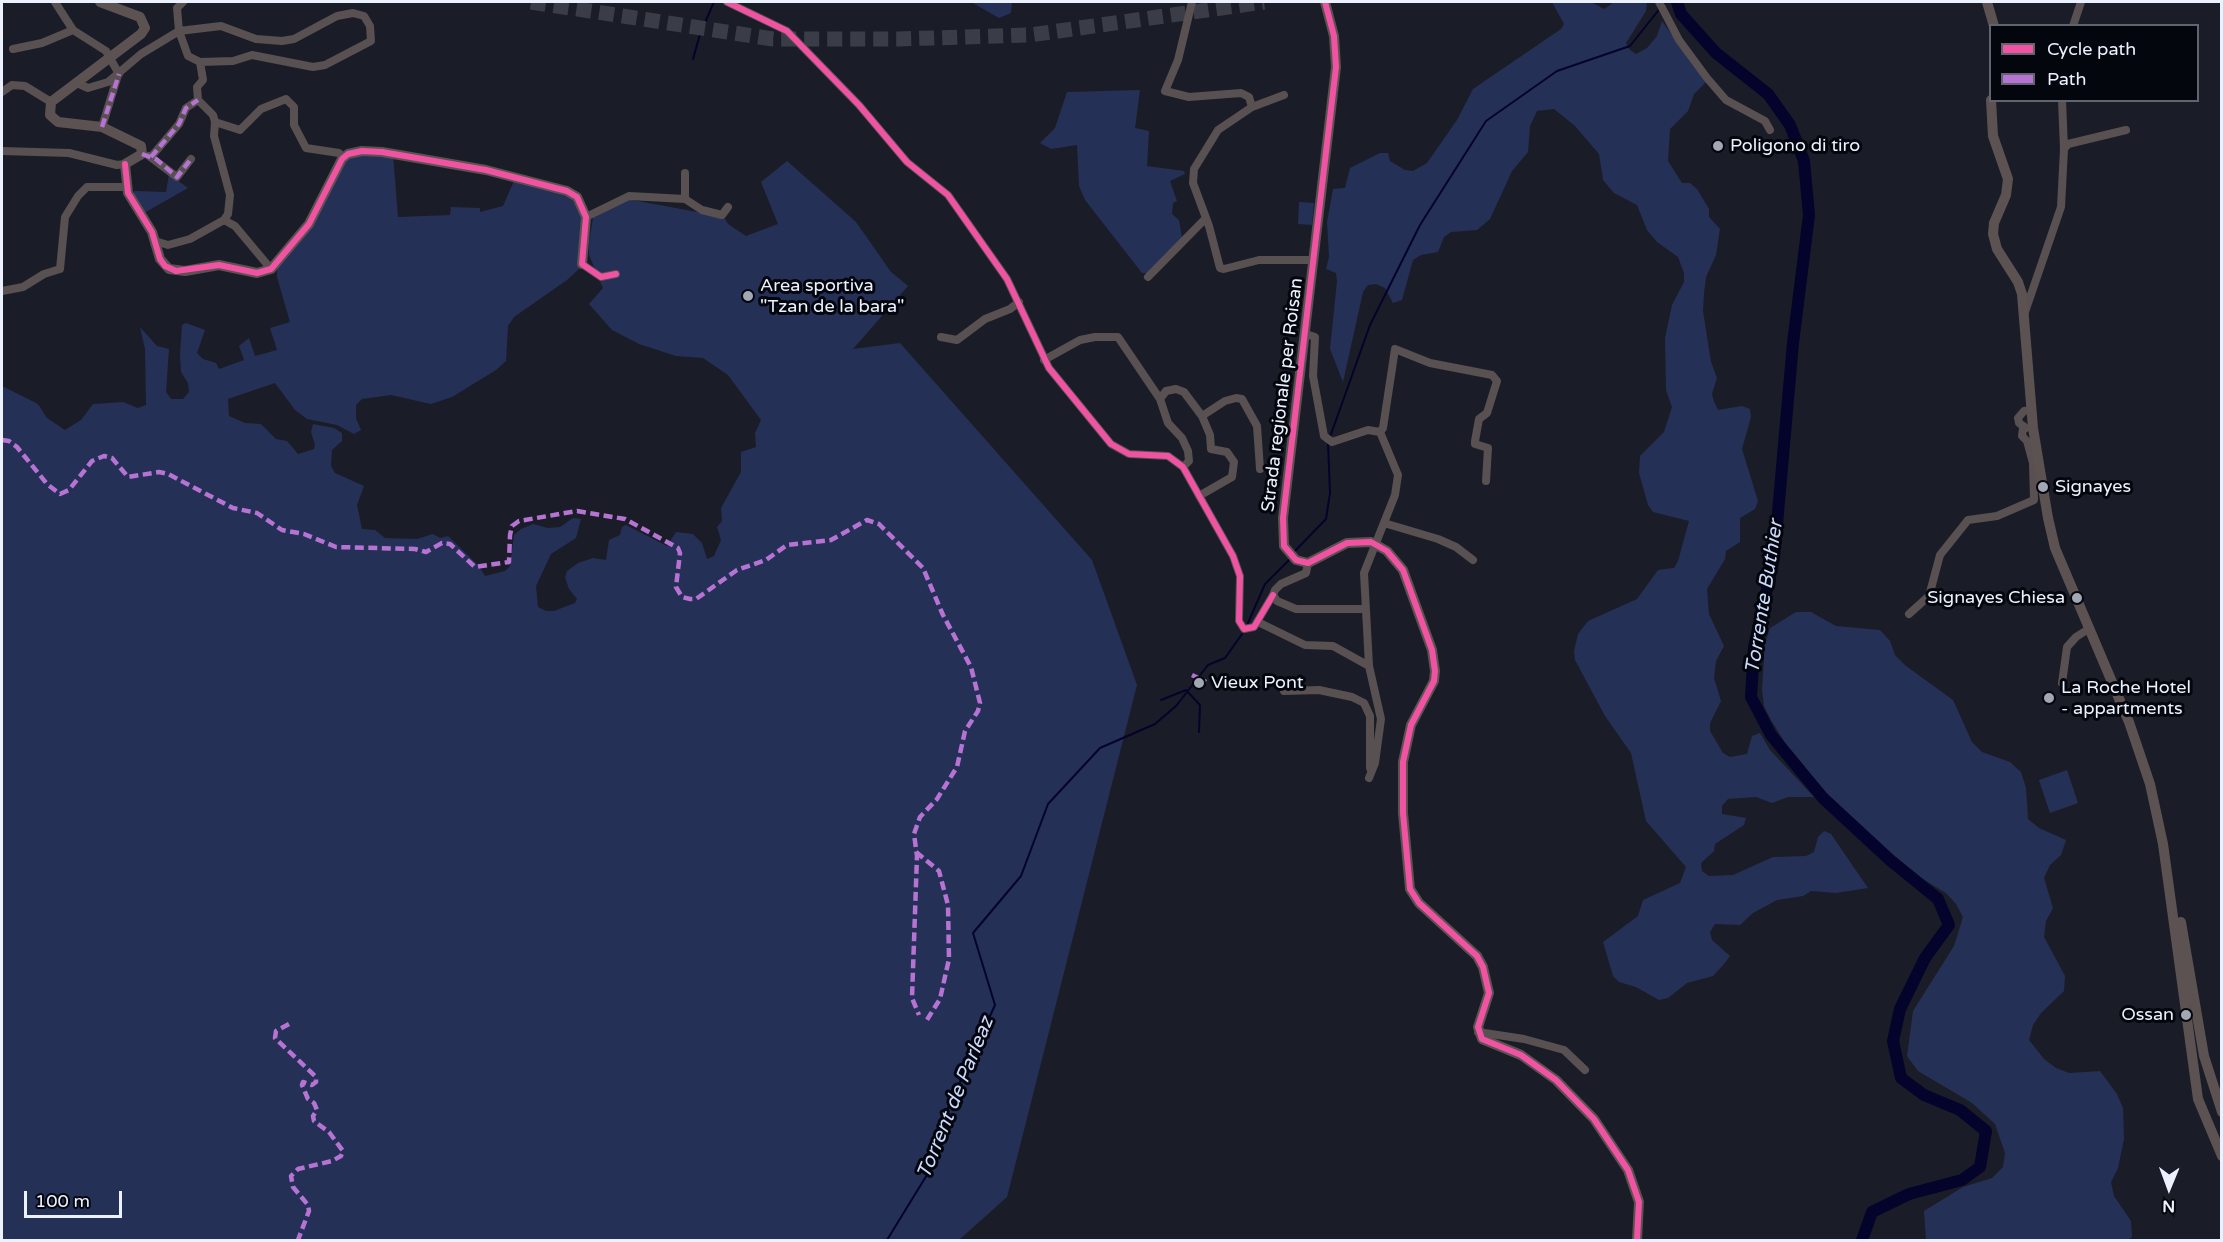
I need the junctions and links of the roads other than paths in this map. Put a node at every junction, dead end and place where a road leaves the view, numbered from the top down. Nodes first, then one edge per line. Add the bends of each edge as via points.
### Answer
1 (55, 2) edge
2 (100, 2) edge
3 (183, 2) edge
4 (727, 2) edge
5 (1192, 2) edge
6 (1325, 2) edge
7 (1659, 2) edge
8 (1987, 2) edge
9 (2081, 2) edge
10 (1993, 24) edge
11 (2074, 24) edge
12 (73, 30) junction
13 (179, 31) junction
14 (13, 49) dead end
15 (110, 58) junction
16 (200, 62) junction
17 (119, 74) junction
18 (77, 83) junction
19 (2, 92) edge
20 (1284, 95) dead end
21 (198, 100) junction
22 (51, 102) junction
23 (1991, 102) edge
24 (2062, 102) edge
25 (1252, 107) junction
26 (215, 122) junction
27 (102, 127) junction
28 (1770, 130) dead end
29 (2126, 130) dead end
30 (2064, 149) junction
31 (2, 151) edge
32 (147, 155) junction
33 (343, 156) junction
34 (191, 159) dead end
35 (125, 164) junction
36 (685, 173) dead end
37 (126, 187) junction
38 (685, 200) junction
39 (728, 207) dead end
40 (586, 217) junction
41 (1206, 218) junction
42 (224, 220) junction
43 (155, 241) junction
44 (1313, 261) junction
45 (582, 264) joint
46 (271, 269) junction
47 (616, 274) dead end
48 (1148, 277) dead end
49 (2, 291) edge
50 (1019, 302) junction
51 (2025, 314) junction
52 (1306, 334) junction
53 (941, 337) dead end
54 (1043, 358) junction
55 (1160, 399) junction
56 (1202, 417) junction
57 (2028, 428) junction
58 (1380, 432) junction
59 (1183, 467) junction
60 (1260, 469) dead end
61 (1486, 481) dead end
62 (1199, 496) junction
63 (1384, 523) junction
64 (1376, 543) junction
65 (1473, 560) dead end
66 (1308, 563) junction
67 (1272, 595) junction
68 (1364, 609) junction
69 (1909, 614) dead end
70 (1258, 622) junction
71 (2090, 628) junction
72 (1369, 666) junction
73 (2062, 683) dead end
74 (1284, 691) dead end
75 (2169, 882) junction
76 (1478, 1032) junction
77 (1585, 1070) dead end
78 (2222, 1112) edge
79 (2222, 1156) edge
80 (1637, 1240) edge

1 - 12 street
2 - 15 main road via 140,16 145,25 141,34
3 - 13 street via 177,8
4 - 50 street via 787,31 859,105 907,162 948,195
5 - 25 street via 1178,60 1165,91 1189,97 1241,93 1249,97
6 - 44 main road, Strada regionale per Roisan via 1334,36 1336,67
7 - 28 street via 1694,62 1716,89 1726,100 1765,121
8 - 10 main road
9 - 11 street
12 - 14 street via 42,43
12 - 15 street via 102,47
13 - 16 street via 188,56
13 - 16 street via 221,26 255,39 282,41 294,39 337,16 353,13 364,16 370,26 371,41 325,65 313,67 252,55 233,62
13 - 17 street via 141,54
15 - 17 street
15 - 18 main road
16 - 21 street via 203,80 197,87
17 - 18 street via 94,87
17 - 27 street
18 - 22 main road
19 - 22 street via 12,85 25,86
20 - 25 street
21 - 26 street
21 - 32 street via 186,108 179,124
22 - 27 main road via 50,115 58,122
23 - 51 main road via 1993,136 2008,179 1994,223 1994,241 2018,282
24 - 30 street
25 - 41 street via 1218,130 1194,169 1193,183
26 - 33 street via 240,130 261,109 286,99 294,107 294,125 306,148
26 - 42 street via 214,136 230,195
27 - 32 main road via 141,146
29 - 30 street via 2068,144
30 - 51 street via 2061,207
31 - 35 street via 69,153
32 - 34 street via 177,177
32 - 35 main road
33 - 40 main road via 355,151 382,152 556,187 577,197
33 - 46 main road via 309,224
35 - 37 main road
36 - 38 street
37 - 43 main road
37 - 49 street via 87,187 65,217 60,269 23,287
38 - 39 street via 722,215
38 - 40 street via 629,196
40 - 45 main road
41 - 44 street via 1220,268 1259,260
41 - 48 street
42 - 43 street via 178,243
42 - 46 street via 235,226
43 - 46 main road via 160,259 176,271 219,265 257,273
44 - 52 main road, Strada regionale per Roisan
45 - 47 street via 601,277
50 - 53 street via 985,319 957,340
50 - 54 street
51 - 57 main road via 2032,410
52 - 58 street via 1315,337 1313,376 1329,440 1368,430
52 - 66 main road, Strada regionale per Roisan via 1282,537 1291,556
54 - 55 street via 1080,340 1095,336 1118,338
54 - 59 street via 1115,448 1130,454 1168,456
55 - 56 street via 1166,391 1184,392
55 - 59 street via 1168,423 1188,450 1189,460
56 - 60 street via 1225,401 1242,399 1257,426
56 - 62 street via 1211,448 1227,452 1234,462 1232,477
57 - 69 street via 2022,436 2033,463 2034,500 1997,516 1968,520 1940,555 1929,596
57 - 71 main road via 2055,548
58 - 61 street via 1395,349 1430,363 1492,375 1497,381 1487,413 1479,418 1475,441 1488,448
58 - 63 street via 1398,475
59 - 62 street
62 - 70 street via 1240,576 1241,626 1251,630
63 - 64 street
63 - 65 street via 1438,539
64 - 66 main road via 1354,540
64 - 68 street via 1364,573
64 - 76 main road via 1393,556 1402,570 1435,662 1434,681 1411,725 1403,762 1408,884 1419,903 1477,956 1483,967 1489,993
66 - 67 street via 1306,573 1281,584
67 - 68 street via 1282,605 1296,609
67 - 70 street
68 - 72 street
70 - 72 street via 1305,645 1333,645
71 - 73 street via 2067,647
71 - 75 main road via 2142,758
72 - 74 street via 1382,725 1370,778 1371,724 1364,703 1318,690
75 - 78 main road via 2180,916 2204,1056
75 - 79 main road via 2196,1089
76 - 77 street via 1564,1050
76 - 80 main road via 1482,1039 1521,1055 1547,1072 1594,1119 1628,1170 1638,1193

